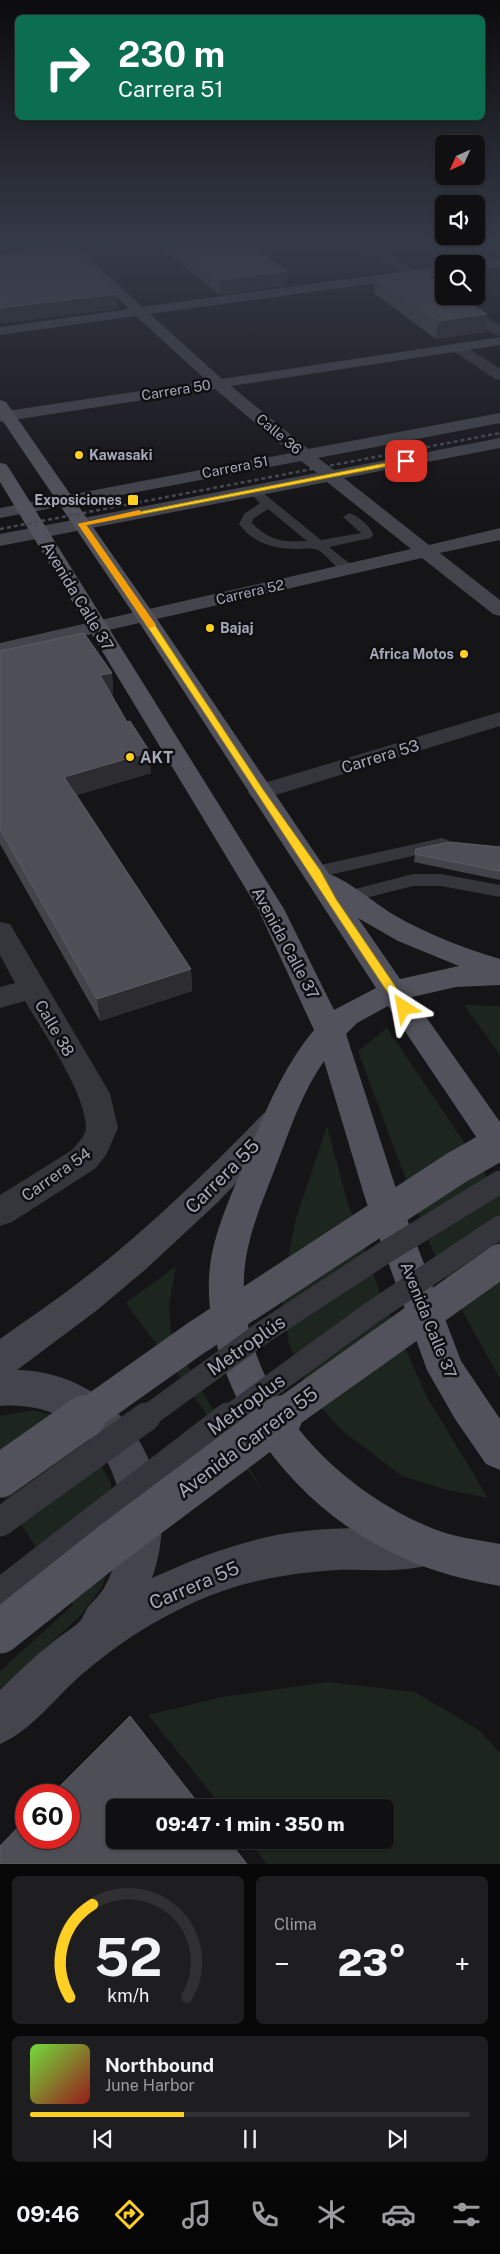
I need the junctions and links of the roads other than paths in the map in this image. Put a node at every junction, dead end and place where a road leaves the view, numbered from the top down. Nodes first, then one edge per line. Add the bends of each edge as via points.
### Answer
1 (161, 331) edge
2 (500, 341) edge
3 (457, 347) junction
4 (500, 376) edge
5 (218, 384) junction
6 (2, 413) edge
7 (500, 418) edge
8 (500, 443) edge
9 (303, 454) junction
10 (0, 468) edge
11 (330, 476) junction
12 (253, 490) junction
13 (66, 500) junction
14 (268, 503) junction
15 (25, 508) junction
16 (376, 512) junction
17 (0, 513) edge
18 (81, 524) junction
19 (313, 525) dead end
20 (298, 528) junction
21 (39, 532) junction
22 (500, 534) edge
23 (0, 540) edge
24 (320, 546) junction
25 (425, 551) junction
26 (348, 569) junction
27 (500, 610) edge
28 (145, 616) junction
29 (97, 627) junction
30 (0, 649) edge
31 (500, 720) edge
32 (260, 792) junction
33 (457, 844) edge
34 (316, 872) junction
35 (500, 891) edge
36 (339, 898) junction
37 (0, 931) edge
38 (500, 970) edge
39 (500, 975) edge
40 (32, 988) junction
41 (393, 992) junction
42 (0, 998) edge
43 (330, 1032) junction
44 (276, 1120) junction
45 (102, 1128) joint
46 (500, 1143) edge
47 (500, 1147) edge
48 (500, 1182) edge
49 (0, 1212) edge
50 (500, 1227) edge
51 (500, 1261) edge
52 (0, 1360) edge
53 (0, 1388) edge
54 (500, 1451) edge
55 (0, 1476) edge
56 (0, 1522) edge
57 (428, 1547) junction
58 (500, 1565) edge
59 (0, 1593) edge
60 (0, 1632) edge
61 (88, 1640) junction
62 (0, 1720) edge

1 - 5 street, Calle 36
2 - 3 street, Carrera 50
3 - 4 street
3 - 5 street, Carrera 50
5 - 6 street, Carrera 50
5 - 9 street, Calle 36
6 - 13 main road
7 - 9 street, Carrera 51
8 - 11 street, Carrera 51
9 - 11 street, Calle 36
9 - 13 street, Carrera 51
10 - 15 main road, Avenida Calle 37
11 - 12 street, Carrera 51
11 - 16 street, Calle 36
12 - 14 lane
12 - 18 street, Carrera 51
13 - 15 street, Carrera 51
13 - 18 main road
14 - 20 lane
14 - 24 lane via 244,522 264,540
15 - 17 street, Carrera 51
15 - 21 main road, Avenida Calle 37
16 - 24 lane via 345,518 367,535
16 - 25 street, Calle 36
18 - 21 street, Carrera 51
18 - 28 main road
19 - 20 lane
20 - 24 lane
21 - 23 street, Carrera 51
21 - 29 main road, Avenida Calle 37
22 - 25 street, Carrera 52
24 - 26 lane
25 - 26 street, Carrera 52
25 - 27 street, Calle 36
26 - 28 street, Carrera 52
28 - 29 street, Carrera 52
28 - 32 main road
29 - 30 street, Carrera 52
29 - 43 main road, Avenida Calle 37 via 271,909
31 - 32 street, Carrera 53
32 - 34 main road
33 - 34 lane via 449,843
34 - 36 main road
35 - 36 lane via 441,880 412,880
36 - 38 main road via 417,939
36 - 41 main road
37 - 40 street, Calle 38
39 - 41 main road via 446,978
40 - 42 street
40 - 45 street, Calle 38 via 94,1094
41 - 43 main road via 346,1015
41 - 47 main road
43 - 44 main road via 299,1072
43 - 54 main road, Avenida Calle 37 via 360,1134 432,1336 446,1370
44 - 52 street, Carrera 55 via 190,1208 140,1253 83,1300
44 - 57 main road via 229,1257 226,1295 235,1348 250,1388 268,1422 297,1459 322,1484 364,1515
45 - 49 street, Carrera 54 via 96,1146 84,1159
46 - 55 main road, bridge via 456,1168 196,1338
48 - 56 lane, Metroplús, bridge via 262,1333
50 - 59 lane, Metroplus, bridge via 400,1292 244,1404
51 - 60 main road, Avenida Carrera 55, bridge via 225,1458
53 - 61 street via 16,1386 55,1393 90,1410 118,1437 136,1472 143,1514 138,1558 119,1603
57 - 58 main road
57 - 61 street, Carrera 55 via 297,1553 250,1561 184,1585 135,1610
61 - 62 street, Carrera 55

